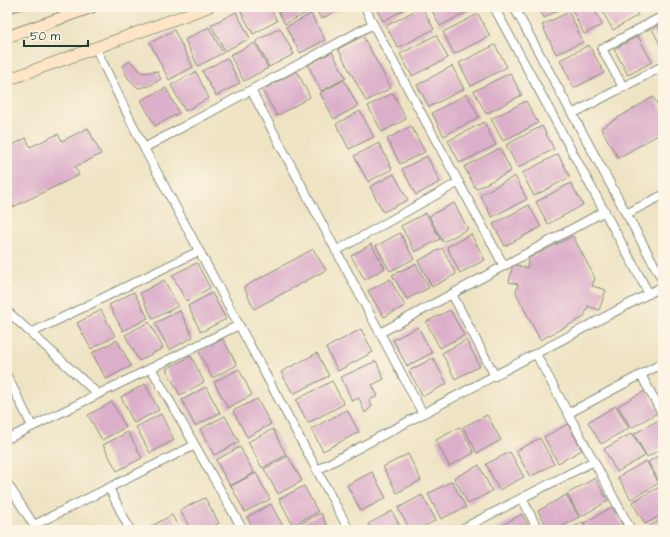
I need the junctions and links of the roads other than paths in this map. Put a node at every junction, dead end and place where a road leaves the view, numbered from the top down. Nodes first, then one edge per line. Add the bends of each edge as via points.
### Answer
1 (92, 7) edge
2 (208, 7) edge
3 (365, 7) edge
4 (494, 7) edge
5 (514, 7) edge
6 (663, 16) edge
7 (373, 24) junction
8 (7, 37) edge
9 (95, 47) junction
10 (663, 66) edge
11 (7, 80) edge
12 (623, 87) junction
13 (251, 90) junction
14 (572, 114) junction
15 (144, 148) junction
16 (459, 182) junction
17 (663, 195) edge
18 (605, 211) junction
19 (626, 214) junction
20 (199, 251) junction
21 (336, 251) junction
22 (504, 266) junction
23 (663, 282) edge
24 (663, 286) edge
25 (452, 294) junction
26 (649, 294) junction
27 (7, 311) edge
28 (239, 325) junction
29 (31, 333) junction
30 (380, 333) junction
31 (536, 354) junction
32 (663, 363) edge
33 (151, 368) junction
34 (641, 375) junction
35 (7, 376) edge
36 (495, 376) junction
37 (98, 394) junction
38 (568, 413) junction
39 (423, 414) junction
40 (663, 416) edge
41 (32, 426) junction
42 (7, 439) edge
43 (194, 445) junction
44 (594, 461) junction
45 (317, 470) junction
46 (7, 483) edge
47 (109, 488) junction
48 (522, 498) junction
49 (36, 528) edge
50 (130, 530) edge
51 (243, 530) edge
52 (349, 530) edge
53 (460, 530) edge
54 (538, 530) edge
55 (632, 530) edge

1 - 8 street
2 - 9 street
3 - 7 street
4 - 18 street
5 - 14 street
6 - 12 street via 602,49
7 - 13 street
7 - 16 street
9 - 11 street
9 - 15 street
10 - 12 street
12 - 14 street
13 - 15 street
13 - 21 street
14 - 19 street
15 - 20 street
16 - 21 street
16 - 22 street
17 - 19 street
18 - 22 street
18 - 26 street
19 - 23 street
20 - 28 street
20 - 29 street
21 - 30 street
22 - 25 street
24 - 26 street
25 - 30 street
25 - 36 street
26 - 31 street
27 - 29 street
28 - 33 street
28 - 45 street
29 - 37 street
30 - 39 street
31 - 36 street
31 - 38 street
32 - 34 street
33 - 37 street
33 - 43 street
34 - 38 street
34 - 40 street
35 - 41 street
36 - 39 street
37 - 41 street
38 - 44 street
39 - 45 street
41 - 42 street
43 - 47 street
43 - 51 street
44 - 48 street
44 - 55 street
45 - 52 street
46 - 49 street
47 - 49 street
47 - 50 street
48 - 53 street
48 - 54 street

